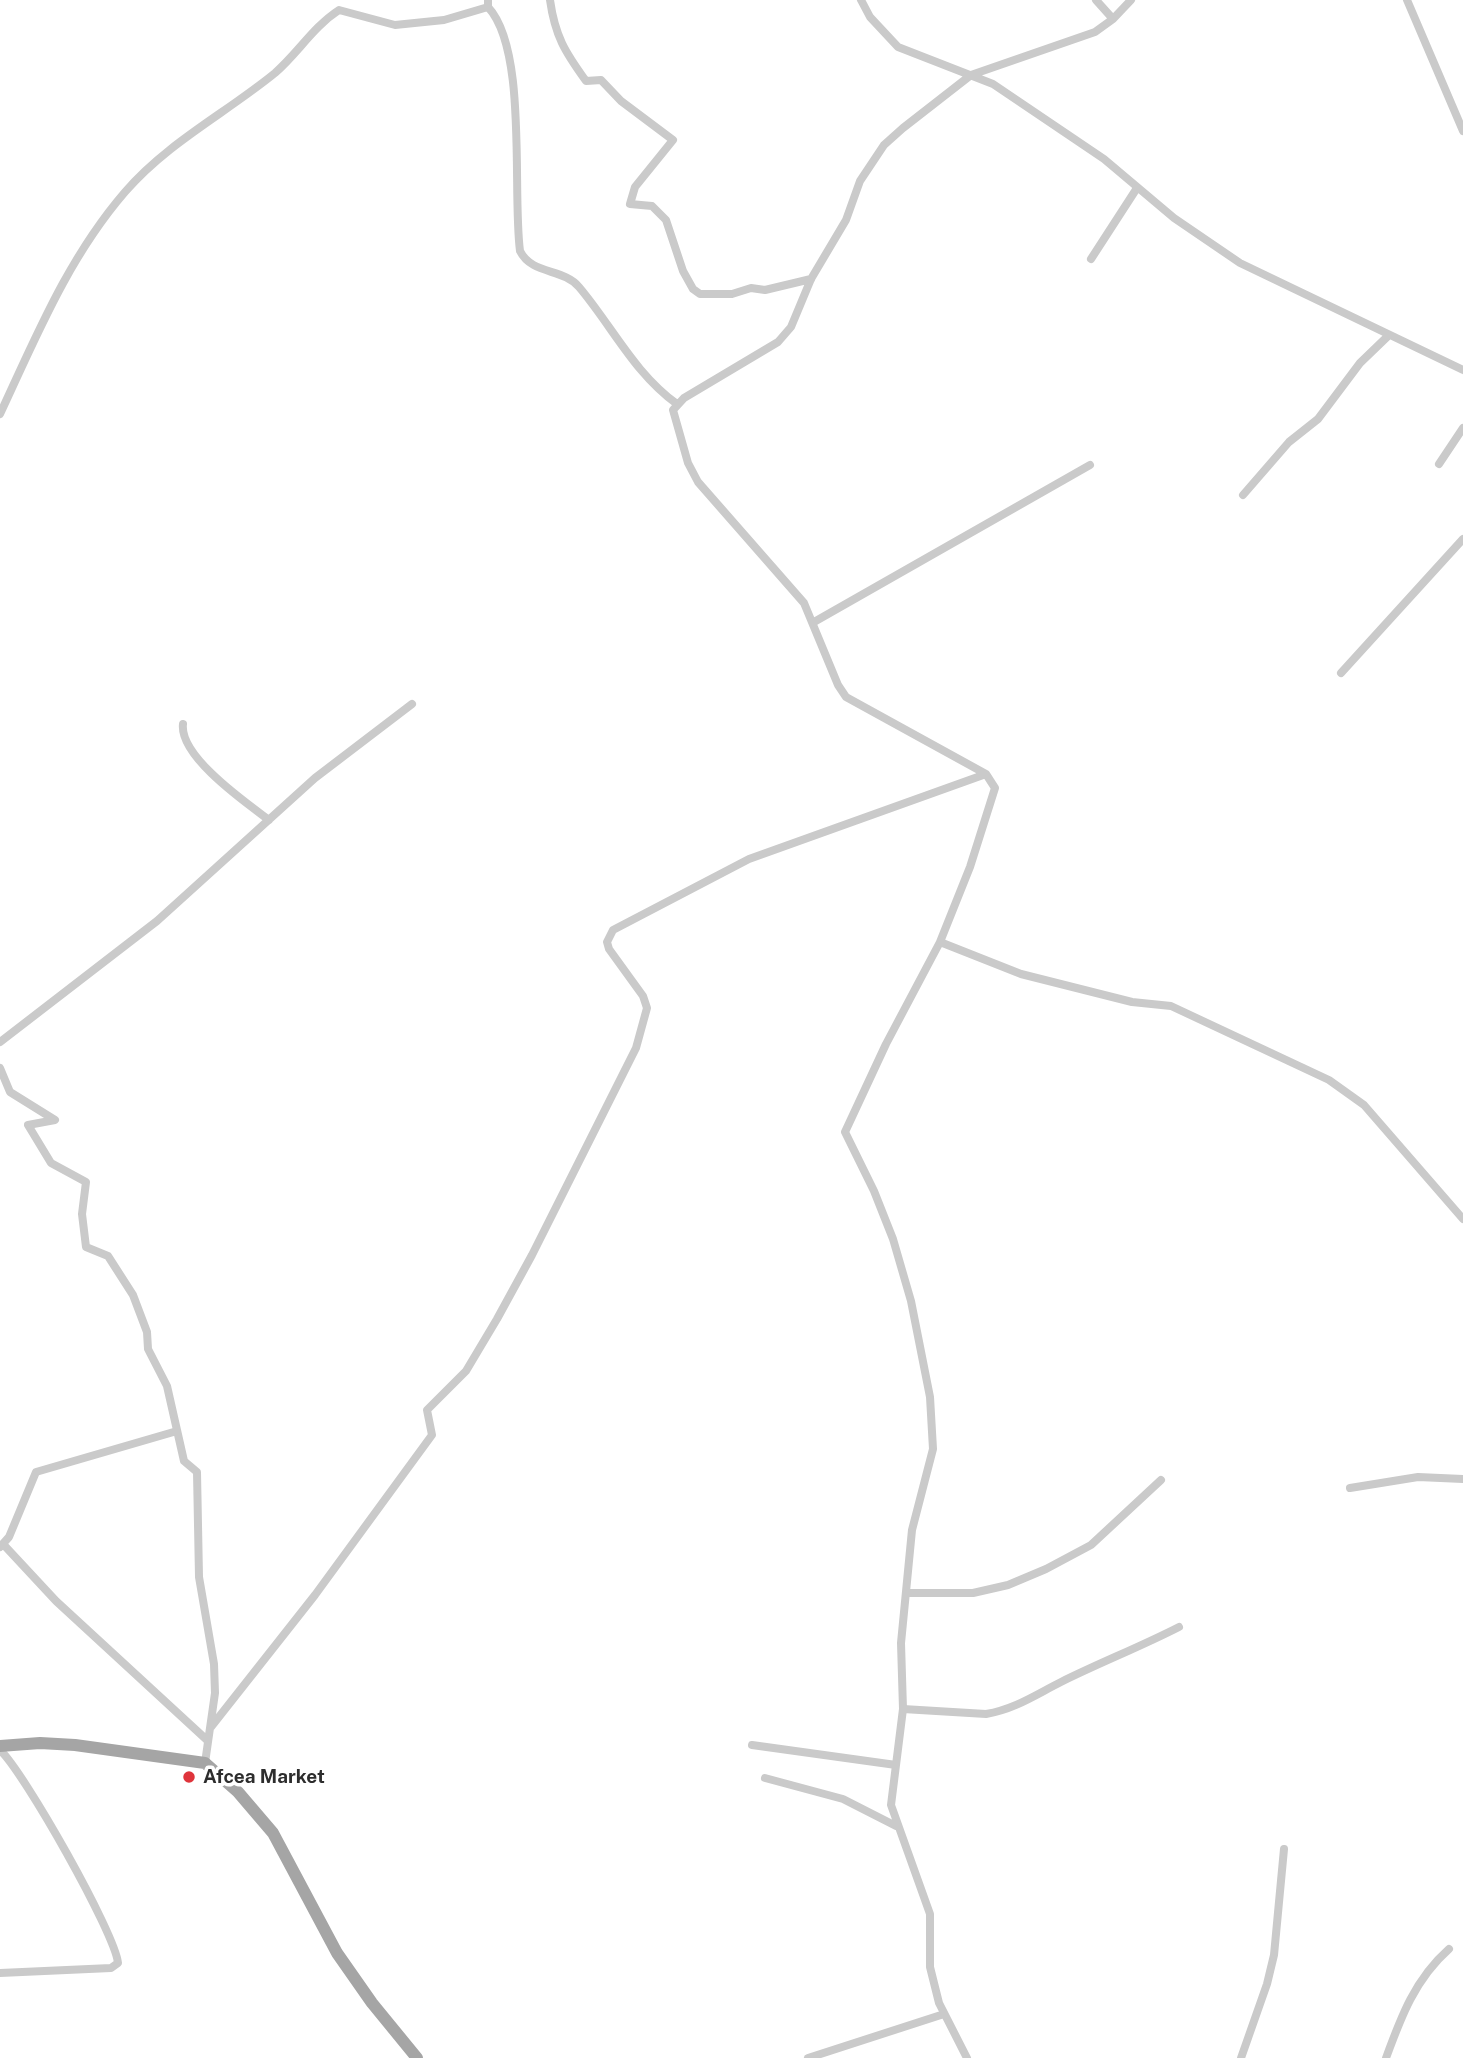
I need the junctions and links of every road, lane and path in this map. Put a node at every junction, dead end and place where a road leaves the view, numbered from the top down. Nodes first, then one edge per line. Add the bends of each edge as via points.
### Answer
1 (550, 0) edge
2 (861, 0) edge
3 (1096, 0) edge
4 (1130, 0) edge
5 (1407, 0) edge
6 (488, 4) edge
7 (1113, 19) junction
8 (971, 75) junction
9 (1463, 131) edge
10 (1137, 188) junction
11 (1091, 259) dead end
12 (811, 279) junction
13 (1388, 336) junction
14 (1463, 369) edge
15 (677, 404) junction
16 (0, 414) edge
17 (1463, 428) edge
18 (1439, 464) dead end
19 (1090, 465) dead end
20 (1243, 495) dead end
21 (1463, 539) edge
22 (814, 622) junction
23 (1341, 673) dead end
24 (412, 704) dead end
25 (183, 724) dead end
26 (986, 774) junction
27 (269, 821) junction
28 (940, 942) junction
29 (0, 1042) edge
30 (0, 1068) edge
31 (1463, 1219) edge
32 (177, 1431) junction
33 (1463, 1479) edge
34 (1161, 1480) dead end
35 (1350, 1488) dead end
36 (2, 1545) edge
37 (906, 1592) junction
38 (1179, 1627) dead end
39 (903, 1709) junction
40 (211, 1727) junction
41 (208, 1741) junction
42 (752, 1745) dead end
43 (0, 1748) edge
44 (205, 1763) junction
45 (897, 1765) junction
46 (765, 1778) dead end
47 (896, 1826) junction
48 (1284, 1849) dead end
49 (1449, 1949) dead end
50 (0, 1973) edge
51 (944, 2014) junction
52 (417, 2058) edge
53 (808, 2058) edge
54 (967, 2058) edge
55 (1241, 2058) edge
56 (1385, 2058) edge

1 - 12 street via 554,28 564,51 586,81 601,80 673,140 635,187 630,204 652,206 666,220 693,289 700,294 732,294
2 - 8 street via 898,47
3 - 7 street
4 - 7 street
5 - 9 street
6 - 15 street via 497,18 513,93 520,251 530,264 578,284 625,352
6 - 16 street via 444,20 395,25 339,10 323,20 276,72 203,123 126,191 65,274
7 - 8 street via 1095,32
8 - 10 street via 993,84 1069,135
8 - 12 street via 884,145 860,181 846,219
10 - 11 street
10 - 13 street via 1240,263
12 - 15 street via 791,327 778,342
13 - 14 street
13 - 20 street via 1360,363 1318,419 1289,442
15 - 22 street via 674,419 698,482 804,603
17 - 18 street
19 - 22 street
21 - 23 street
22 - 26 street via 846,697
24 - 27 street via 315,778
25 - 27 street via 185,743 193,753
26 - 28 street via 995,788 994,797
26 - 40 street via 749,859 613,930 609,949 643,996 646,1018 636,1048 552,1217 466,1371 427,1410 432,1435
27 - 29 street via 157,921
28 - 31 street via 1032,977 1132,1002 1171,1006 1329,1080 1364,1105
28 - 37 street via 845,1132 893,1239 911,1301 932,1408 933,1449 912,1530
30 - 32 street via 10,1092 55,1120 28,1125 51,1163 86,1182 82,1214 86,1247 108,1256 133,1295 147,1332 148,1349 167,1386
32 - 36 street via 36,1472
32 - 40 street via 184,1461 197,1472 199,1577 214,1664
33 - 35 street via 1418,1476
34 - 37 street via 1091,1545 1046,1569 973,1593
36 - 41 street
37 - 39 street via 900,1671
38 - 39 street via 1000,1712
39 - 45 street
40 - 41 street
41 - 44 street
42 - 45 street
43 - 44 main road via 75,1745
43 - 50 street via 72,1864 118,1963 111,1968
44 - 52 main road via 274,1833 349,1973
45 - 47 street via 891,1805
46 - 47 street via 843,1799
47 - 51 street via 930,1914 930,1967
48 - 55 street via 1272,1964
49 - 56 street via 1412,1993
51 - 53 street
51 - 54 street

